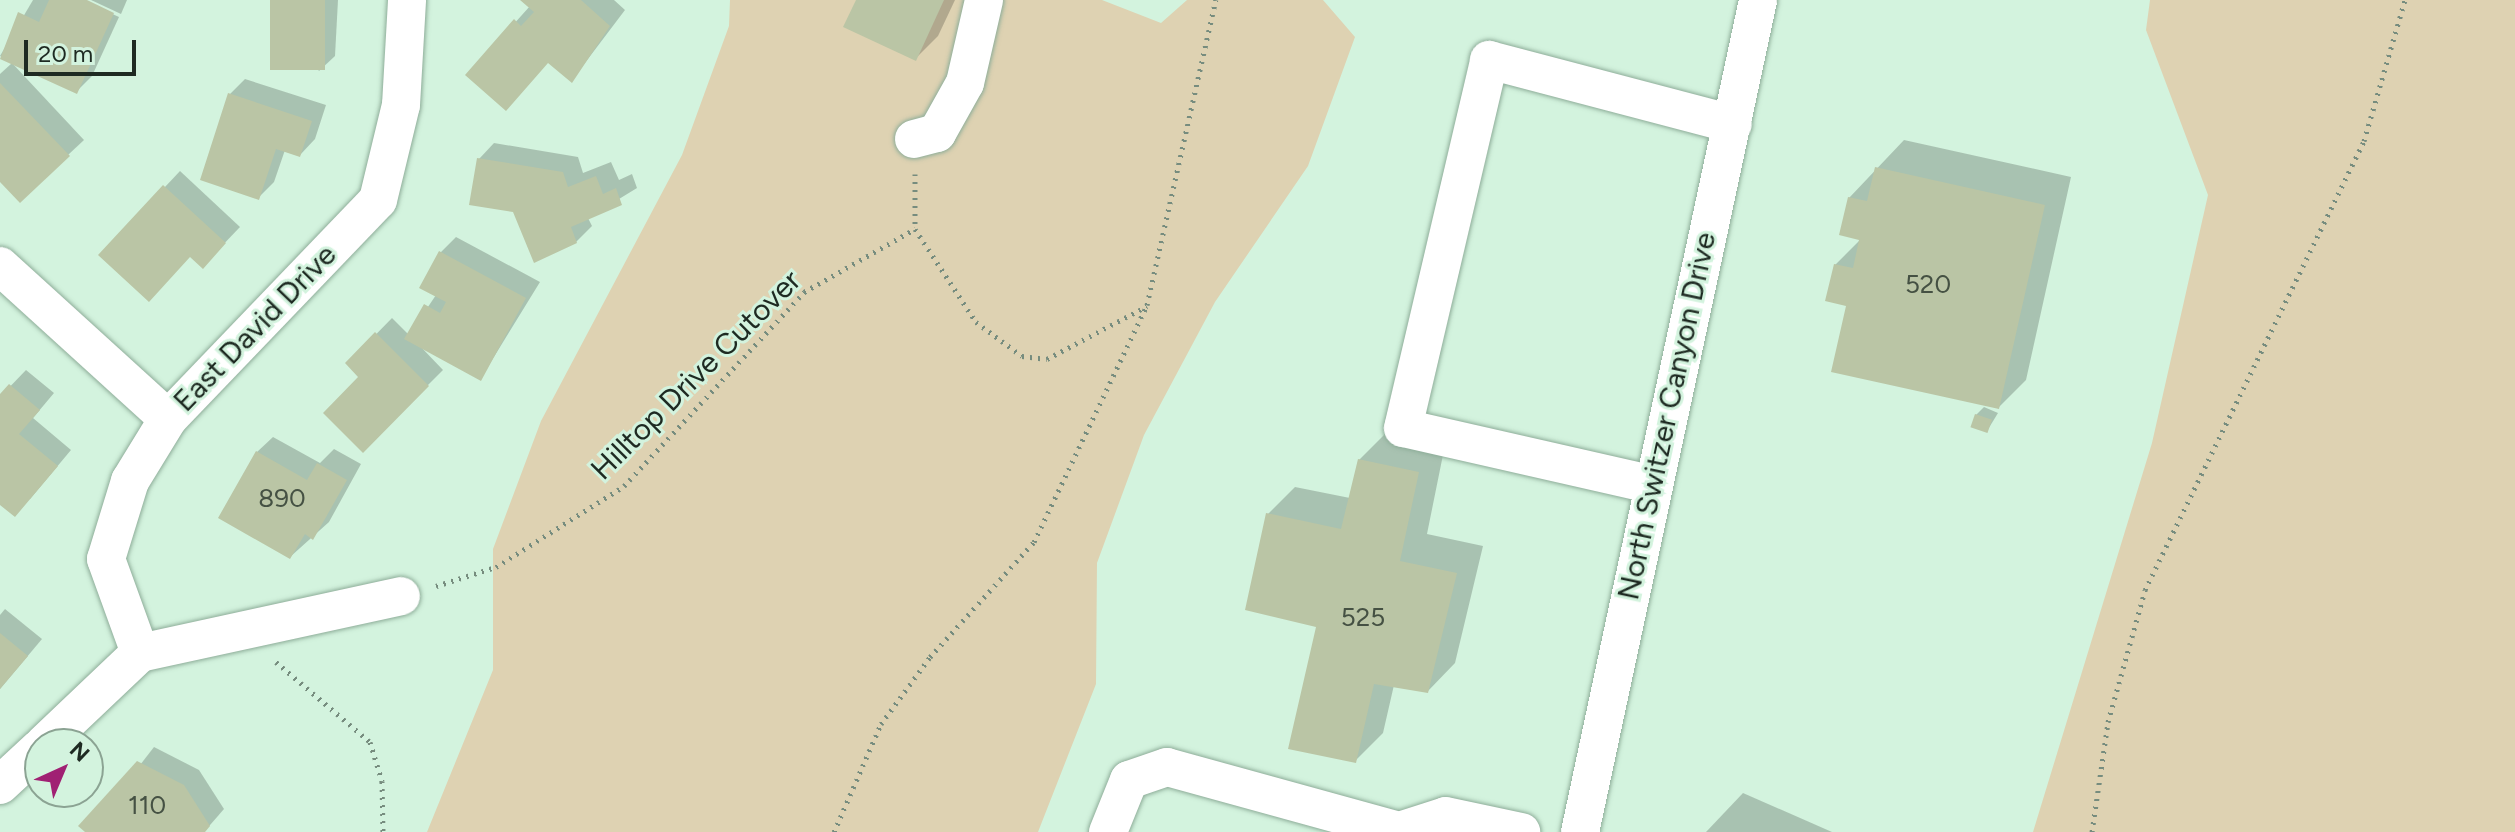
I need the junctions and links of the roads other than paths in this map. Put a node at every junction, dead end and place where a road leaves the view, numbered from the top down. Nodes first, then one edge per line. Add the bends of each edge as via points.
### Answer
1 (407, 0) edge
2 (984, 0) edge
3 (1758, 0) edge
4 (1733, 124) junction
5 (914, 139) road end
6 (0, 266) edge
7 (168, 419) junction
8 (1650, 484) junction
9 (401, 596) road end
10 (140, 653) junction
11 (61, 728) edge
12 (24, 763) edge
13 (0, 785) edge
14 (1108, 832) edge
15 (1521, 832) edge
16 (1580, 832) edge

1 - 7 street, East David Drive via 401,105 378,200
2 - 5 street via 965,83 937,133
3 - 4 street, North Switzer Canyon Drive
4 - 8 street, North Switzer Canyon Drive
4 - 8 street via 1489,60 1403,428
6 - 7 street
7 - 10 street, East David Drive via 130,481 106,559
8 - 16 street, North Switzer Canyon Drive
9 - 10 street
10 - 11 street
12 - 13 street
14 - 15 street via 1129,780 1167,767 1399,831 1446,816

